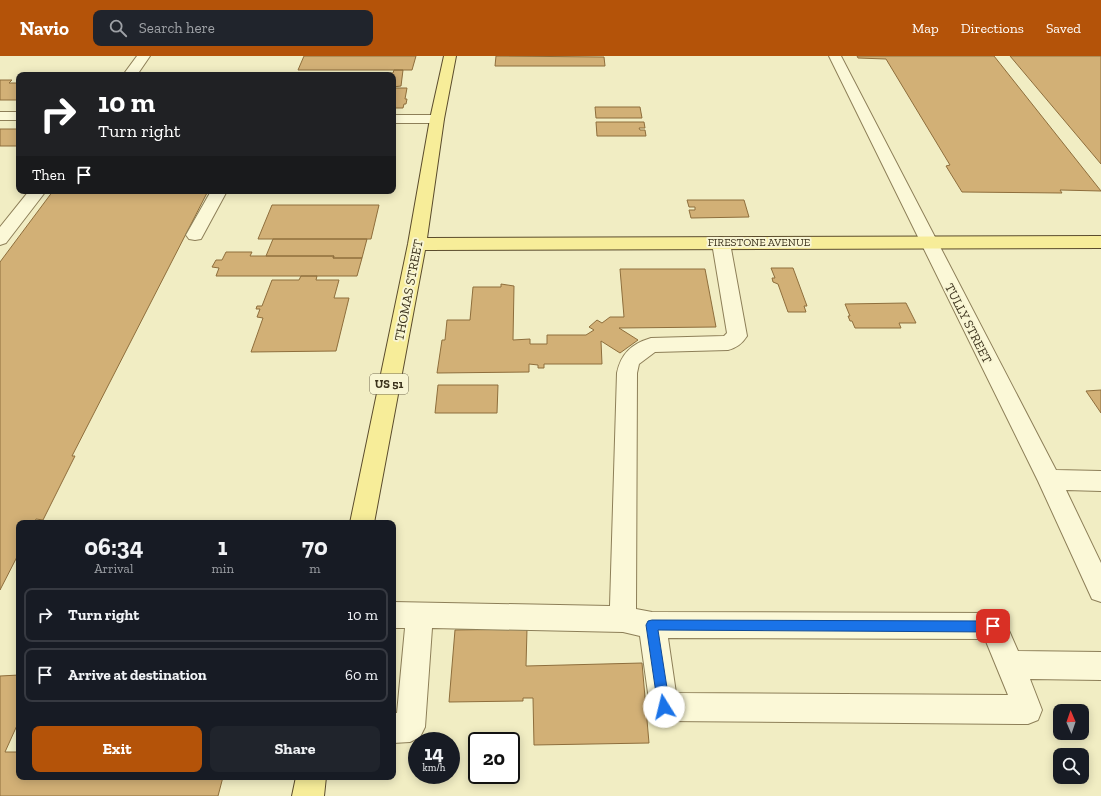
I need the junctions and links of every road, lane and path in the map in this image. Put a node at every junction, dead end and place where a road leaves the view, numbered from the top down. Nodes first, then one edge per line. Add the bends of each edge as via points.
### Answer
1 (144, 56) edge
2 (450, 56) edge
3 (835, 56) edge
4 (132, 72) edge
5 (0, 116) edge
6 (16, 116) edge
7 (396, 119) edge
8 (437, 119) junction
9 (36, 194) edge
10 (217, 194) edge
11 (195, 235) dead end
12 (0, 239) edge
13 (927, 241) junction
14 (1101, 242) edge
15 (721, 243) junction
16 (417, 244) junction
17 (1049, 480) junction
18 (1101, 481) edge
19 (363, 520) edge
20 (1101, 590) edge
21 (396, 615) edge
22 (420, 615) junction
23 (623, 619) junction
24 (652, 625) junction
25 (1010, 665) junction
26 (1101, 666) edge
27 (396, 728) edge
28 (311, 780) edge
29 (308, 796) edge

1 - 4 street
2 - 8 main road, THOMAS STREET / US 51
3 - 13 street, TULLY STREET
5 - 6 street
7 - 8 street
8 - 16 main road, THOMAS STREET / US 51
9 - 12 street
10 - 11 street
13 - 14 main road, FIRESTONE AVENUE
13 - 15 main road, FIRESTONE AVENUE
13 - 17 street, TULLY STREET
15 - 16 main road, FIRESTONE AVENUE
15 - 23 street via 737,336 728,343 651,345 630,360 627,373
16 - 19 main road, THOMAS STREET / US 51
17 - 18 street
17 - 20 street, TULLY STREET
21 - 22 street
22 - 23 street
22 - 27 street via 410,727
23 - 24 street
24 - 25 street via 993,626
24 - 25 street via 664,707 1028,710
25 - 26 street
28 - 29 main road

